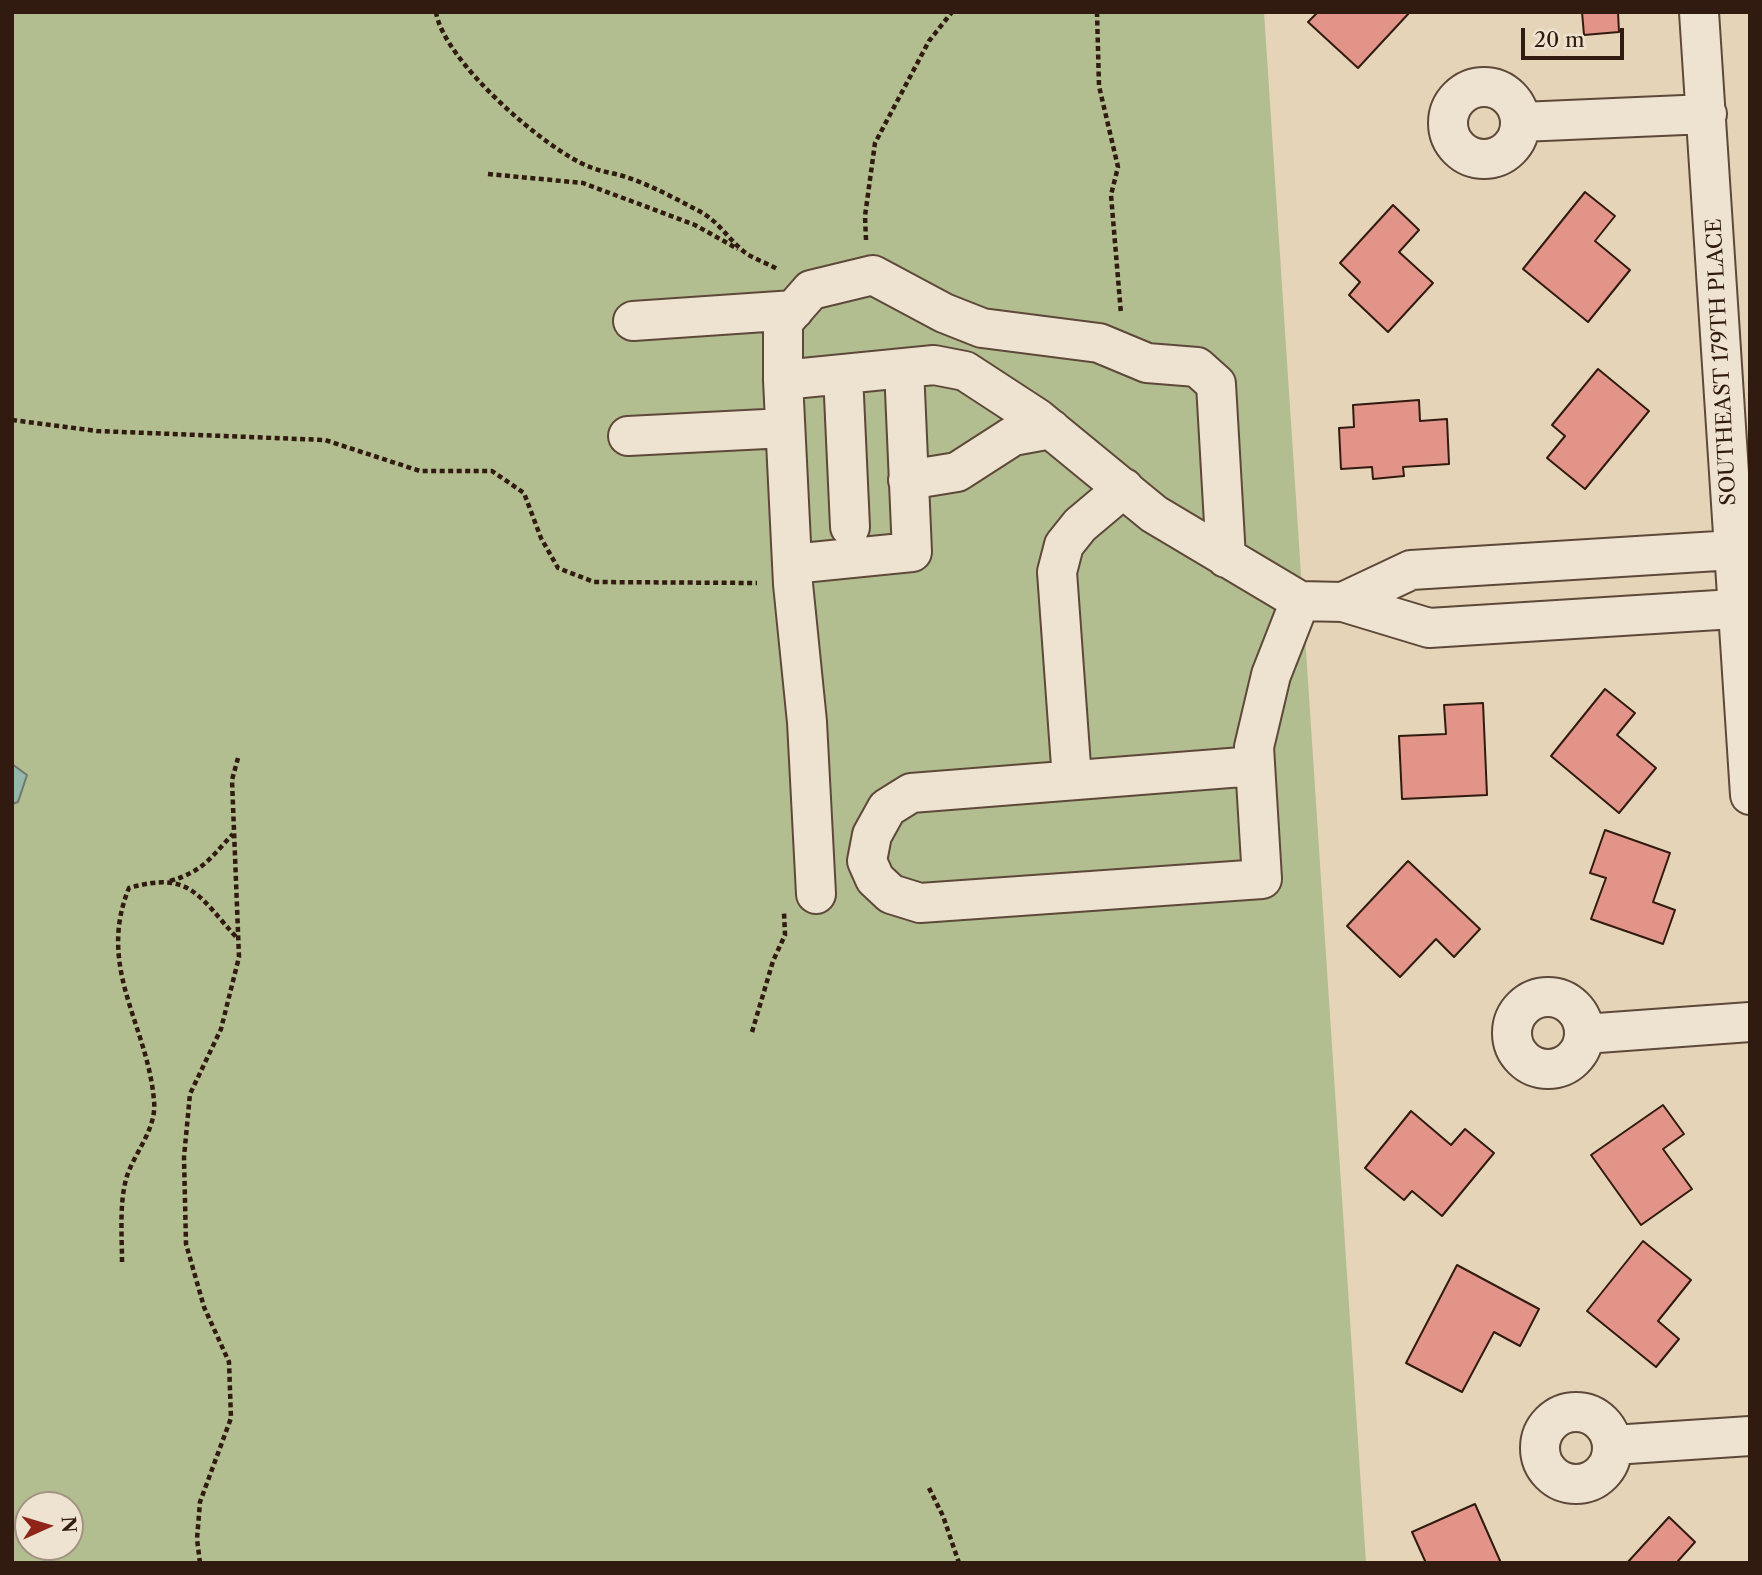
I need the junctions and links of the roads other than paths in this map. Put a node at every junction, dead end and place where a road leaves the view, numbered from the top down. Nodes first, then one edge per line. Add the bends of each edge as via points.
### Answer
1 (1699, 12) edge
2 (1707, 114) junction
3 (1521, 122) dead end
4 (802, 300) junction
5 (633, 321) dead end
6 (904, 368) junction
7 (843, 374) junction
8 (783, 380) junction
9 (785, 428) junction
10 (1051, 429) junction
11 (628, 436) dead end
12 (908, 480) junction
13 (1124, 488) junction
14 (850, 527) dead end
15 (1742, 550) edge
16 (1226, 558) junction
17 (792, 574) junction
18 (1300, 601) junction
19 (1343, 602) junction
20 (1744, 608) edge
21 (1255, 766) junction
22 (1072, 780) junction
23 (1750, 795) edge
24 (816, 894) dead end
25 (1750, 1022) edge
26 (1584, 1034) dead end
27 (1750, 1436) edge
28 (1613, 1445) dead end

1 - 2 street, SOUTHEAST 179TH PLACE
2 - 3 street
2 - 15 street, SOUTHEAST 179TH PLACE
4 - 5 street
4 - 8 street via 783,322
4 - 16 street via 873,275 982,328 1099,343 1147,363 1198,368 1216,384
6 - 7 street
6 - 10 street via 934,365 965,371
6 - 12 street
7 - 8 street
7 - 14 street
8 - 9 street
9 - 11 street
9 - 17 street
10 - 12 street via 1013,436 957,472
10 - 13 street
12 - 17 street via 912,552
13 - 16 street via 1154,514
13 - 22 street via 1064,545 1057,572
15 - 19 street via 1411,570
15 - 20 street, SOUTHEAST 179TH PLACE
16 - 18 street
17 - 24 street via 807,722
18 - 19 street
18 - 21 street via 1271,675 1254,747
19 - 20 street via 1430,628
20 - 23 street, SOUTHEAST 179TH PLACE
21 - 22 street
21 - 22 street via 1262,879 920,903 891,894 875,879 867,862 872,835 887,808 911,793
25 - 26 street
27 - 28 street

